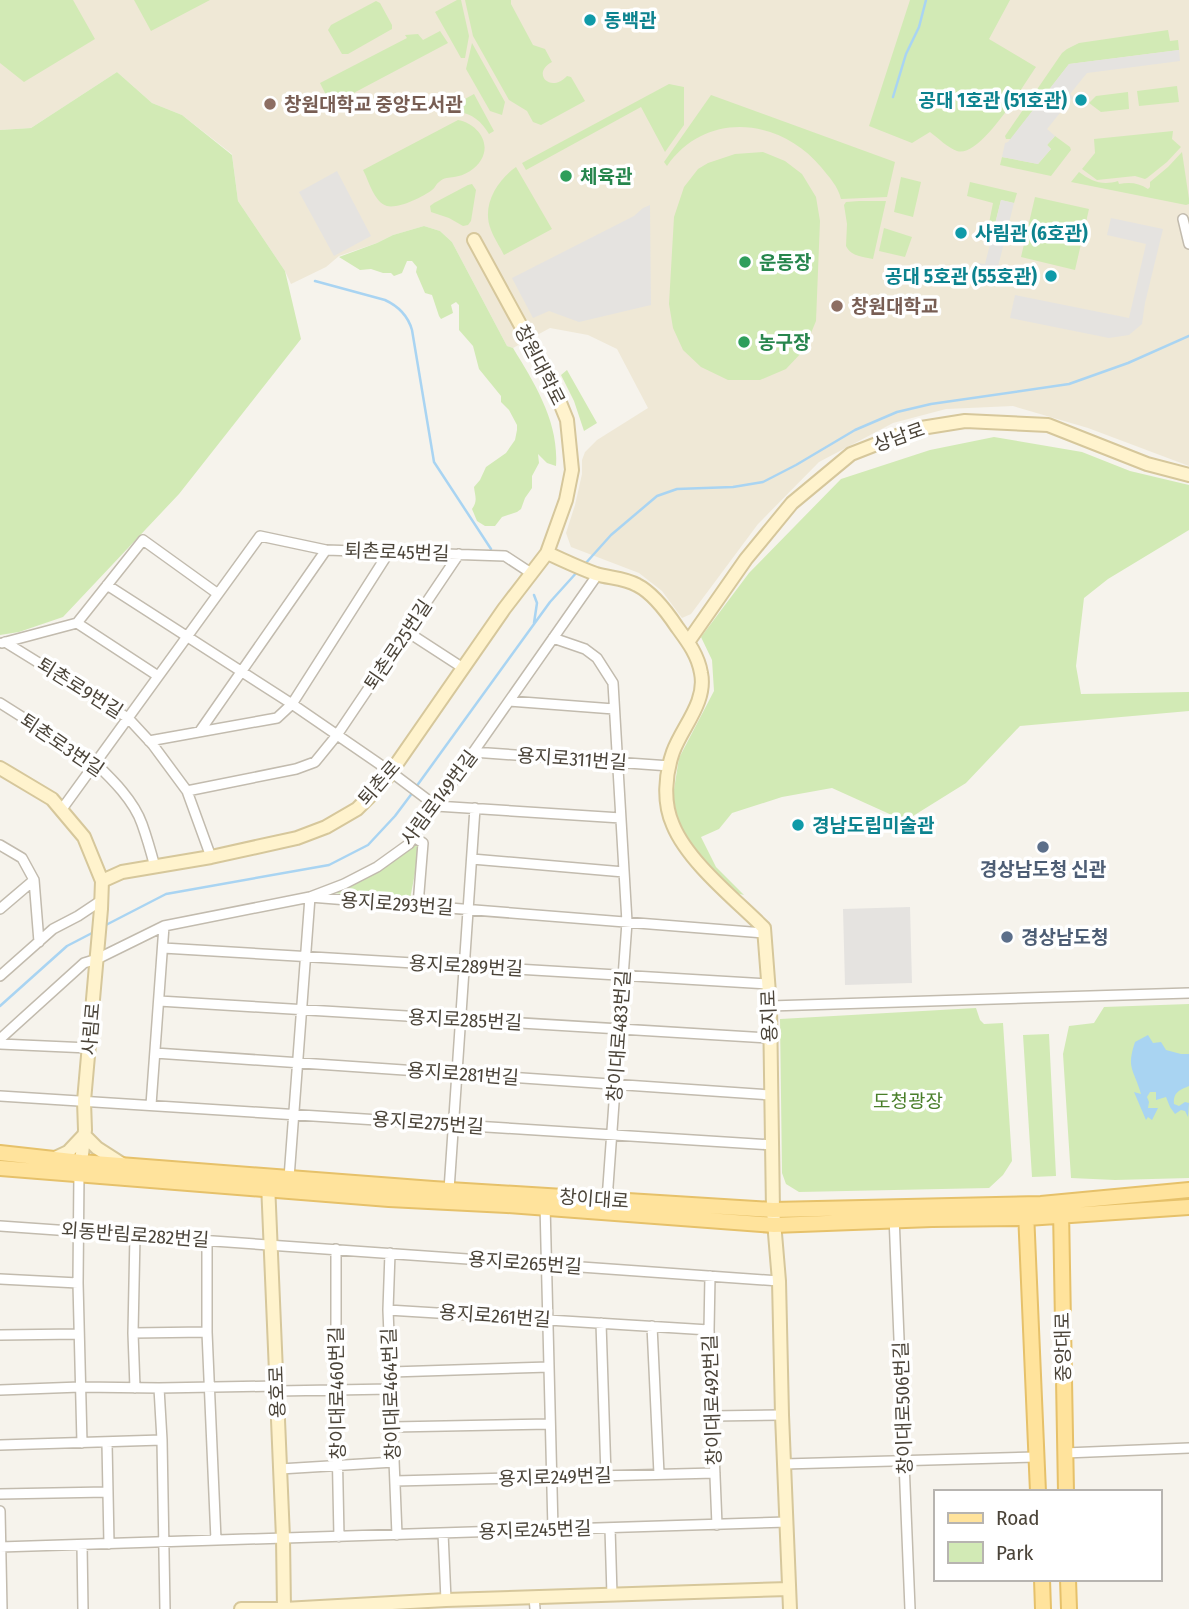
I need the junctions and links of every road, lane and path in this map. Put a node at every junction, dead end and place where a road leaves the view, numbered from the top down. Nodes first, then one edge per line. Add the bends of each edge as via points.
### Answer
1 (1183, 219) dead end
2 (474, 240) dead end
3 (1189, 244) edge
4 (1189, 475) edge
5 (326, 550) junction
6 (389, 552) junction
7 (547, 553) junction
8 (458, 554) junction
9 (531, 573) junction
10 (596, 574) junction
11 (107, 585) junction
12 (218, 594) junction
13 (76, 623) junction
14 (407, 631) junction
15 (187, 636) junction
16 (553, 638) junction
17 (688, 642) junction
18 (3, 643) edge
19 (463, 668) junction
20 (242, 672) junction
21 (158, 676) junction
22 (509, 701) junction
23 (0, 703) edge
24 (292, 704) junction
25 (614, 709) junction
26 (128, 718) junction
27 (200, 732) junction
28 (337, 735) junction
29 (149, 741) junction
30 (473, 752) junction
31 (617, 762) junction
32 (95, 763) junction
33 (670, 766) junction
34 (0, 768) edge
35 (393, 774) junction
36 (187, 791) junction
37 (433, 804) junction
38 (475, 808) junction
39 (62, 810) junction
40 (621, 818) junction
41 (414, 837) junction
42 (0, 845) edge
43 (211, 857) junction
44 (472, 859) junction
45 (155, 867) junction
46 (624, 872) junction
47 (34, 880) junction
48 (102, 881) junction
49 (310, 897) junction
50 (102, 905) junction
51 (418, 905) junction
52 (0, 909) edge
53 (468, 909) junction
54 (627, 922) junction
55 (164, 926) junction
56 (764, 933) junction
57 (39, 942) junction
58 (163, 948) junction
59 (306, 957) junction
60 (97, 958) junction
61 (465, 966) junction
62 (623, 975) junction
63 (0, 976) edge
64 (768, 984) junction
65 (1189, 993) edge
66 (159, 1001) junction
67 (770, 1006) junction
68 (302, 1010) junction
69 (461, 1019) junction
70 (619, 1029) junction
71 (770, 1038) junction
72 (0, 1041) edge
73 (89, 1048) junction
74 (155, 1053) junction
75 (298, 1063) junction
76 (457, 1073) junction
77 (615, 1084) junction
78 (771, 1095) junction
79 (0, 1096) edge
80 (84, 1101) junction
81 (151, 1105) junction
82 (294, 1115) junction
83 (454, 1125) junction
84 (84, 1135) junction
85 (612, 1135) junction
86 (772, 1145) junction
87 (0, 1153) edge
88 (53, 1159) junction
89 (123, 1165) junction
90 (0, 1168) edge
91 (80, 1168) junction
92 (289, 1178) junction
93 (268, 1183) junction
94 (449, 1190) junction
95 (1189, 1190) edge
96 (607, 1199) junction
97 (545, 1202) junction
98 (1189, 1207) edge
99 (1061, 1210) junction
100 (1026, 1211) junction
101 (894, 1214) junction
102 (774, 1217) junction
103 (0, 1226) edge
104 (78, 1231) junction
105 (135, 1235) junction
106 (207, 1240) junction
107 (270, 1244) junction
108 (336, 1250) junction
109 (390, 1253) junction
110 (546, 1265) junction
111 (710, 1276) junction
112 (0, 1279) edge
113 (779, 1281) junction
114 (78, 1283) junction
115 (388, 1310) junction
116 (548, 1320) junction
117 (601, 1323) junction
118 (652, 1326) junction
119 (709, 1329) junction
120 (208, 1332) junction
121 (133, 1333) junction
122 (79, 1334) junction
123 (0, 1335) edge
124 (549, 1367) junction
125 (391, 1372) junction
126 (80, 1387) junction
127 (210, 1387) junction
128 (135, 1388) junction
129 (159, 1388) junction
130 (277, 1388) junction
131 (391, 1389) junction
132 (0, 1390) edge
133 (336, 1390) junction
134 (782, 1415) junction
135 (712, 1416) junction
136 (550, 1424) junction
137 (393, 1427) junction
138 (162, 1440) junction
139 (82, 1443) junction
140 (107, 1443) junction
141 (0, 1446) edge
142 (1189, 1448) edge
143 (1065, 1453) junction
144 (1036, 1457) junction
145 (394, 1461) junction
146 (905, 1462) junction
147 (784, 1464) junction
148 (337, 1465) junction
149 (280, 1469) junction
150 (715, 1473) junction
151 (659, 1474) junction
152 (606, 1476) junction
153 (551, 1477) junction
154 (395, 1481) junction
155 (1038, 1490) edge
156 (1066, 1490) edge
157 (107, 1492) junction
158 (0, 1494) edge
159 (0, 1511) edge
160 (787, 1522) junction
161 (717, 1525) junction
162 (610, 1528) junction
163 (553, 1530) junction
164 (443, 1533) junction
165 (397, 1535) junction
166 (339, 1537) junction
167 (283, 1538) junction
168 (216, 1541) junction
169 (164, 1542) junction
170 (109, 1544) junction
171 (82, 1545) junction
172 (1, 1547) edge
173 (1042, 1581) edge
174 (1068, 1581) edge
175 (789, 1589) junction
176 (612, 1595) junction
177 (446, 1600) junction
178 (534, 1603) edge
179 (2, 1609) edge
180 (83, 1609) edge
181 (165, 1609) edge
182 (241, 1609) edge
183 (284, 1609) edge
184 (790, 1609) edge
185 (910, 1609) edge
186 (1043, 1609) edge
187 (1069, 1609) edge

1 - 3 street
2 - 7 street, 창원대학로 via 552,383 567,420 572,470
4 - 17 street, 상남로 via 1147,464 1048,425 965,421 915,429 851,454 792,503
5 - 6 street, 퇴촌로45번길
5 - 12 street, 퇴촌로45번길 via 260,536
5 - 20 street
6 - 8 street, 퇴촌로45번길
6 - 24 street
7 - 9 street, 창원대학로
7 - 10 street
8 - 9 street, 퇴촌로45번길 via 505,556
8 - 14 street, 퇴촌로25번길
9 - 19 street, 퇴촌로
10 - 16 street, 사림로149번길
10 - 17 street via 637,584 656,600
11 - 12 street via 143,540
11 - 13 street
11 - 15 street
12 - 15 street
13 - 18 street
13 - 21 street
14 - 19 street
14 - 28 street, 퇴촌로25번길
15 - 20 street
15 - 21 street
16 - 22 street, 사림로149번길
16 - 25 street, 창이대로483번길 via 597,658 613,683
17 - 33 street via 702,676 701,693
18 - 26 street, 퇴촌로9번길
19 - 35 street, 퇴촌로
20 - 24 street
20 - 27 street
21 - 26 street
22 - 25 street
22 - 30 street, 사림로149번길
23 - 32 street, 퇴촌로3번길
24 - 27 street via 277,718
24 - 28 street
25 - 31 street, 창이대로483번길
26 - 29 street, 퇴촌로9번길
26 - 32 street
27 - 29 street
28 - 35 street
28 - 36 street via 315,762
29 - 36 street, 퇴촌로9번길
30 - 31 street, 용지로311번길
30 - 37 street, 사림로149번길
31 - 33 street, 용지로311번길
31 - 40 street, 창이대로483번길
32 - 39 street
32 - 45 street, 퇴촌로3번길 via 119,787 142,821
33 - 56 street via 667,803 683,845
34 - 39 street
35 - 37 street
35 - 43 street, 퇴촌로 via 357,809 326,827
36 - 43 street, 퇴촌로9번길
37 - 38 street
37 - 41 street, 사림로149번길
38 - 40 street
38 - 44 street
39 - 48 street via 84,837
40 - 46 street, 창이대로483번길
41 - 49 street, 사림로149번길 via 377,867
41 - 51 street via 423,843
42 - 47 street via 23,858
43 - 45 street, 퇴촌로
44 - 46 street
44 - 53 street
45 - 48 street, 퇴촌로 via 122,872
46 - 54 street, 창이대로483번길
47 - 52 street
47 - 57 street
48 - 50 street
49 - 51 street, 용지로293번길
49 - 55 street, 사림로149번길
49 - 59 street
50 - 57 street via 53,929
50 - 60 street, 사림로
51 - 53 street, 용지로293번길
53 - 54 street, 용지로293번길
53 - 61 street
54 - 56 street, 용지로293번길
54 - 62 street, 창이대로483번길
55 - 58 street
55 - 60 street, 사림로149번길
56 - 64 street, 용지로
57 - 63 street
58 - 59 street, 용지로289번길
58 - 66 street
59 - 61 street, 용지로289번길
59 - 68 street
60 - 72 street, 사림로149번길 via 84,963
60 - 73 street, 사림로
61 - 62 street, 용지로289번길
61 - 69 street
62 - 64 street, 용지로289번길
62 - 70 street, 창이대로483번길
64 - 67 street, 용지로
65 - 67 street
66 - 68 street, 용지로285번길
66 - 74 street
67 - 71 street, 용지로
68 - 69 street, 용지로285번길
68 - 75 street
69 - 70 street, 용지로285번길
69 - 76 street
70 - 71 street, 용지로285번길
70 - 77 street, 창이대로483번길
71 - 78 street, 용지로
72 - 73 street
73 - 80 street, 사림로
74 - 75 street, 용지로281번길
74 - 81 street
75 - 76 street, 용지로281번길
75 - 82 street
76 - 77 street, 용지로281번길
76 - 83 street
77 - 78 street, 용지로281번길
77 - 85 street, 창이대로483번길
78 - 86 street, 용지로
79 - 80 street
80 - 81 street, 용지로275번길
80 - 84 street, 사림로
81 - 82 street, 용지로275번길
82 - 83 street, 용지로275번길
82 - 92 street
83 - 85 street, 용지로275번길
83 - 94 street
84 - 88 street via 68,1152
84 - 89 street
84 - 91 street, 사림로
85 - 86 street, 용지로275번길
85 - 96 street, 창이대로483번길
86 - 102 street, 용지로
87 - 88 main road, 창이대로
88 - 91 main road, 창이대로
89 - 91 main road, 창이대로
89 - 93 main road, 창이대로
90 - 91 main road, 창이대로
91 - 93 main road, 창이대로
91 - 104 street
92 - 93 main road, 창이대로
92 - 94 main road, 창이대로
93 - 97 main road, 창이대로 via 389,1199
93 - 107 street, 용호로
94 - 97 main road, 창이대로
95 - 99 main road, 창이대로
96 - 97 main road, 창이대로
96 - 102 main road, 창이대로
97 - 102 main road, 창이대로
97 - 110 street
98 - 99 main road, 창이대로
99 - 100 main road, 창이대로
99 - 100 main road, 창이대로 via 1041,1204
99 - 143 main road, 중앙대로
100 - 101 main road, 창이대로
100 - 144 main road, 중앙대로
101 - 102 main road, 창이대로
101 - 146 street, 창이대로506번길
102 - 113 street, 용지로
103 - 104 street, 외동반림로282번길
104 - 105 street, 외동반림로282번길
104 - 114 street
105 - 106 street, 외동반림로282번길
105 - 121 street
106 - 107 street, 외동반림로282번길
106 - 120 street
107 - 108 street, 용지로265번길
107 - 130 street, 용호로
108 - 109 street, 용지로265번길
108 - 133 street, 창이대로460번길
109 - 110 street, 용지로265번길
109 - 115 street, 창이대로464번길
110 - 111 street, 용지로265번길
110 - 116 street
111 - 113 street, 용지로265번길
111 - 119 street, 창이대로492번길
112 - 114 street
113 - 134 street, 용지로
114 - 122 street
115 - 116 street, 용지로261번길
115 - 125 street, 창이대로464번길
116 - 117 street, 용지로261번길
116 - 124 street
117 - 118 street, 용지로261번길
117 - 152 street
118 - 119 street, 용지로261번길
118 - 151 street
119 - 135 street, 창이대로492번길
120 - 121 street
120 - 127 street
121 - 128 street
122 - 123 street
122 - 126 street
124 - 125 street
124 - 136 street
125 - 131 street, 창이대로464번길
126 - 128 street
126 - 132 street
126 - 139 street
127 - 129 street
127 - 130 street
127 - 168 street
128 - 129 street
129 - 138 street
130 - 133 street
130 - 149 street, 용호로
131 - 133 street
131 - 137 street, 창이대로464번길
133 - 148 street, 창이대로460번길
134 - 135 street
134 - 147 street, 용지로
135 - 150 street, 창이대로492번길
136 - 137 street
136 - 153 street
137 - 145 street, 창이대로464번길
138 - 140 street
138 - 169 street
139 - 140 street
139 - 141 street
140 - 157 street
142 - 143 street
143 - 156 main road, 중앙대로
144 - 146 street
144 - 155 main road, 중앙대로
145 - 148 street
145 - 154 street, 창이대로464번길
146 - 147 street
146 - 185 street, 창이대로506번길
147 - 160 street, 용지로
148 - 149 street
148 - 166 street, 창이대로460번길
149 - 167 street, 용호로
150 - 151 street, 용지로249번길
150 - 161 street, 창이대로492번길
151 - 152 street, 용지로249번길
152 - 153 street, 용지로249번길
153 - 154 street, 용지로249번길
153 - 163 street
154 - 165 street, 창이대로464번길
157 - 158 street
157 - 170 street
159 - 172 street
160 - 161 street, 용지로245번길
160 - 175 street, 용지로
161 - 162 street, 용지로245번길
162 - 163 street, 용지로245번길
162 - 176 street
163 - 164 street, 용지로245번길
164 - 165 street, 용지로245번길
164 - 177 street
165 - 166 street, 용지로245번길
166 - 167 street, 용지로245번길
167 - 168 street, 용지로245번길
167 - 183 street, 용호로
168 - 169 street, 용지로245번길
169 - 170 street, 용지로245번길
169 - 181 street
170 - 171 street, 용지로245번길
171 - 172 street, 용지로245번길
171 - 180 street
172 - 179 street
173 - 186 main road
174 - 187 main road
175 - 176 street
175 - 184 street, 용지로
176 - 178 street
177 - 178 street
177 - 183 street
182 - 183 street

